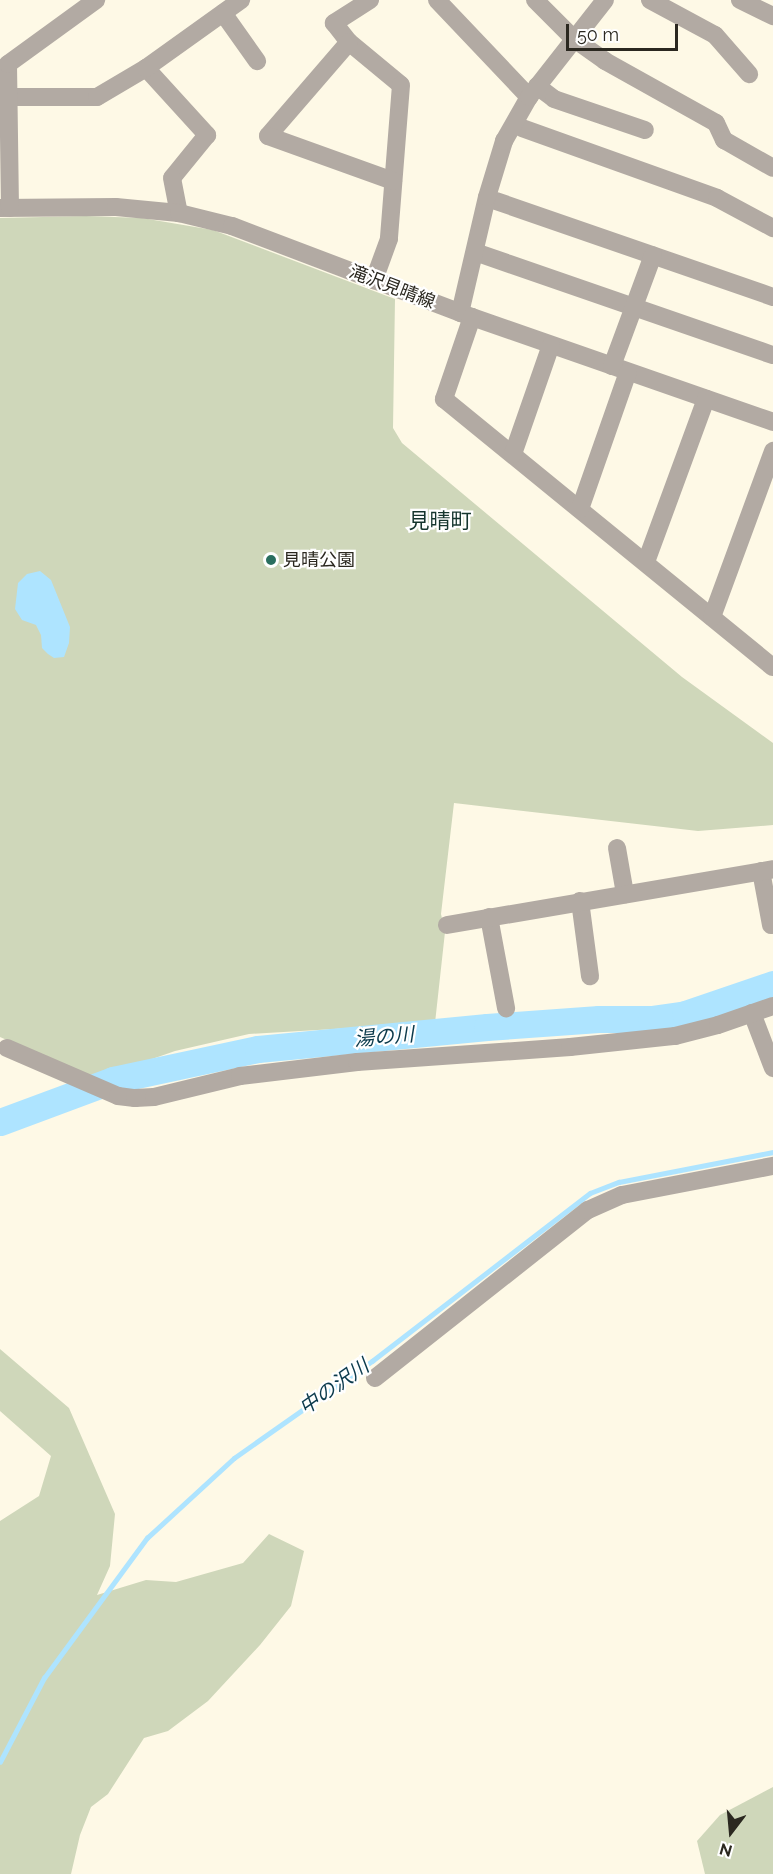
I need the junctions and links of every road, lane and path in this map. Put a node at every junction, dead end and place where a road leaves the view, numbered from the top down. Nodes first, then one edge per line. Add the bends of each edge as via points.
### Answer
1 (96, 0) edge
2 (241, 0) edge
3 (370, 0) edge
4 (436, 0) edge
5 (535, 0) edge
6 (605, 0) edge
7 (650, 0) edge
8 (741, 0) edge
9 (223, 13) junction
10 (773, 16) edge
11 (574, 39) junction
12 (349, 42) junction
13 (257, 61) dead end
14 (146, 68) junction
15 (749, 74) dead end
16 (533, 92) junction
17 (4, 97) edge
18 (522, 128) dead end
19 (645, 130) dead end
20 (773, 168) edge
21 (393, 181) junction
22 (496, 201) dead end
23 (5, 208) edge
24 (179, 213) junction
25 (773, 228) edge
26 (475, 252) junction
27 (653, 255) junction
28 (374, 280) junction
29 (773, 297) edge
30 (634, 307) junction
31 (466, 315) junction
32 (551, 345) junction
33 (773, 355) edge
34 (620, 369) junction
35 (706, 399) junction
36 (773, 422) edge
37 (773, 451) edge
38 (513, 454) junction
39 (580, 509) junction
40 (646, 562) junction
41 (712, 617) junction
42 (773, 667) edge
43 (617, 848) dead end
44 (767, 870) edge
45 (625, 894) junction
46 (580, 901) junction
47 (489, 917) junction
48 (447, 925) dead end
49 (771, 925) dead end
50 (590, 976) dead end
51 (773, 1006) edge
52 (506, 1008) dead end
53 (752, 1013) junction
54 (7, 1048) dead end
55 (773, 1068) edge
56 (773, 1166) edge
57 (375, 1377) dead end

1 - 17 street via 8,64
2 - 9 street
3 - 12 street via 334,23
4 - 16 street
5 - 11 street
6 - 11 street
7 - 15 street via 715,35
8 - 10 street
9 - 13 street
9 - 14 street
11 - 16 street
11 - 20 street via 716,123 724,140
12 - 21 street via 401,85
12 - 21 street via 268,136
14 - 17 street via 98,97
14 - 24 street via 207,135 172,178
16 - 19 street
16 - 26 street via 512,125 496,162
17 - 23 street
18 - 25 street via 717,198
21 - 28 street via 389,239
22 - 27 street
23 - 24 street, 滝沢見晴線 via 116,207
24 - 28 street, 滝沢見晴線 via 232,226
26 - 30 street
26 - 31 street
27 - 29 street
27 - 30 street
28 - 31 street, 滝沢見晴線
30 - 33 street
30 - 34 street
31 - 32 street, 滝沢見晴線
31 - 38 street via 444,399
32 - 34 street, 滝沢見晴線
32 - 38 street
34 - 35 street, 滝沢見晴線
34 - 39 street
35 - 36 street, 滝沢見晴線
35 - 40 street
37 - 41 street
38 - 39 street
39 - 40 street
40 - 41 street
41 - 42 street
43 - 45 street
44 - 45 street
44 - 49 street
45 - 46 street
46 - 47 street
46 - 50 street
47 - 48 street
47 - 52 street
51 - 53 street
53 - 54 street via 675,1036 357,1062 240,1076 135,1098 118,1095
53 - 55 street
56 - 57 street via 622,1195 588,1210

